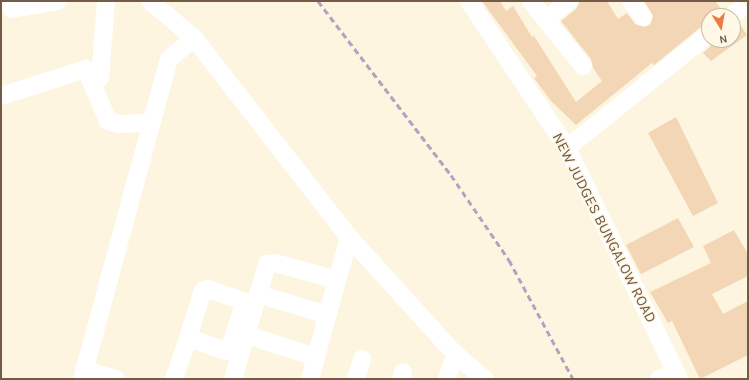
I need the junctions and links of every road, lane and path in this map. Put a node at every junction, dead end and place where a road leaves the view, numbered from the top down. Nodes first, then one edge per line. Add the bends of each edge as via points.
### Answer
1 (11, 1) edge
2 (58, 1) edge
3 (106, 1) edge
4 (150, 1) edge
5 (469, 1) edge
6 (531, 1) edge
7 (569, 1) edge
8 (631, 1) edge
9 (643, 17) dead end
10 (546, 20) junction
11 (194, 38) junction
12 (701, 40) edge
13 (583, 66) dead end
14 (100, 78) dead end
15 (1, 96) edge
16 (152, 123) junction
17 (568, 148) junction
18 (350, 237) junction
19 (337, 280) junction
20 (258, 294) junction
21 (328, 315) junction
22 (246, 335) junction
23 (188, 338) dead end
24 (455, 354) junction
25 (316, 357) junction
26 (362, 359) dead end
27 (83, 375) edge
28 (672, 377) edge
29 (116, 379) edge
30 (174, 379) edge
31 (233, 379) edge
32 (310, 379) edge
33 (356, 379) edge
34 (447, 379) edge
35 (484, 379) edge

1 - 2 street via 12,9
3 - 14 street
4 - 11 street
5 - 17 street, NEW JUDGES BUNGALOW ROAD
6 - 10 street
7 - 10 street
8 - 9 street
10 - 13 street
11 - 16 street via 169,59
11 - 18 street
12 - 17 street
15 - 16 street via 86,68 108,121 119,124
16 - 27 street
17 - 28 street, NEW JUDGES BUNGALOW ROAD
18 - 19 street
18 - 24 street
19 - 20 street via 271,262 268,264
19 - 21 street
20 - 21 street
20 - 22 street
21 - 25 street
22 - 25 street
22 - 31 street
23 - 30 street
24 - 34 street
24 - 35 street
25 - 32 street
26 - 33 street
27 - 29 street

